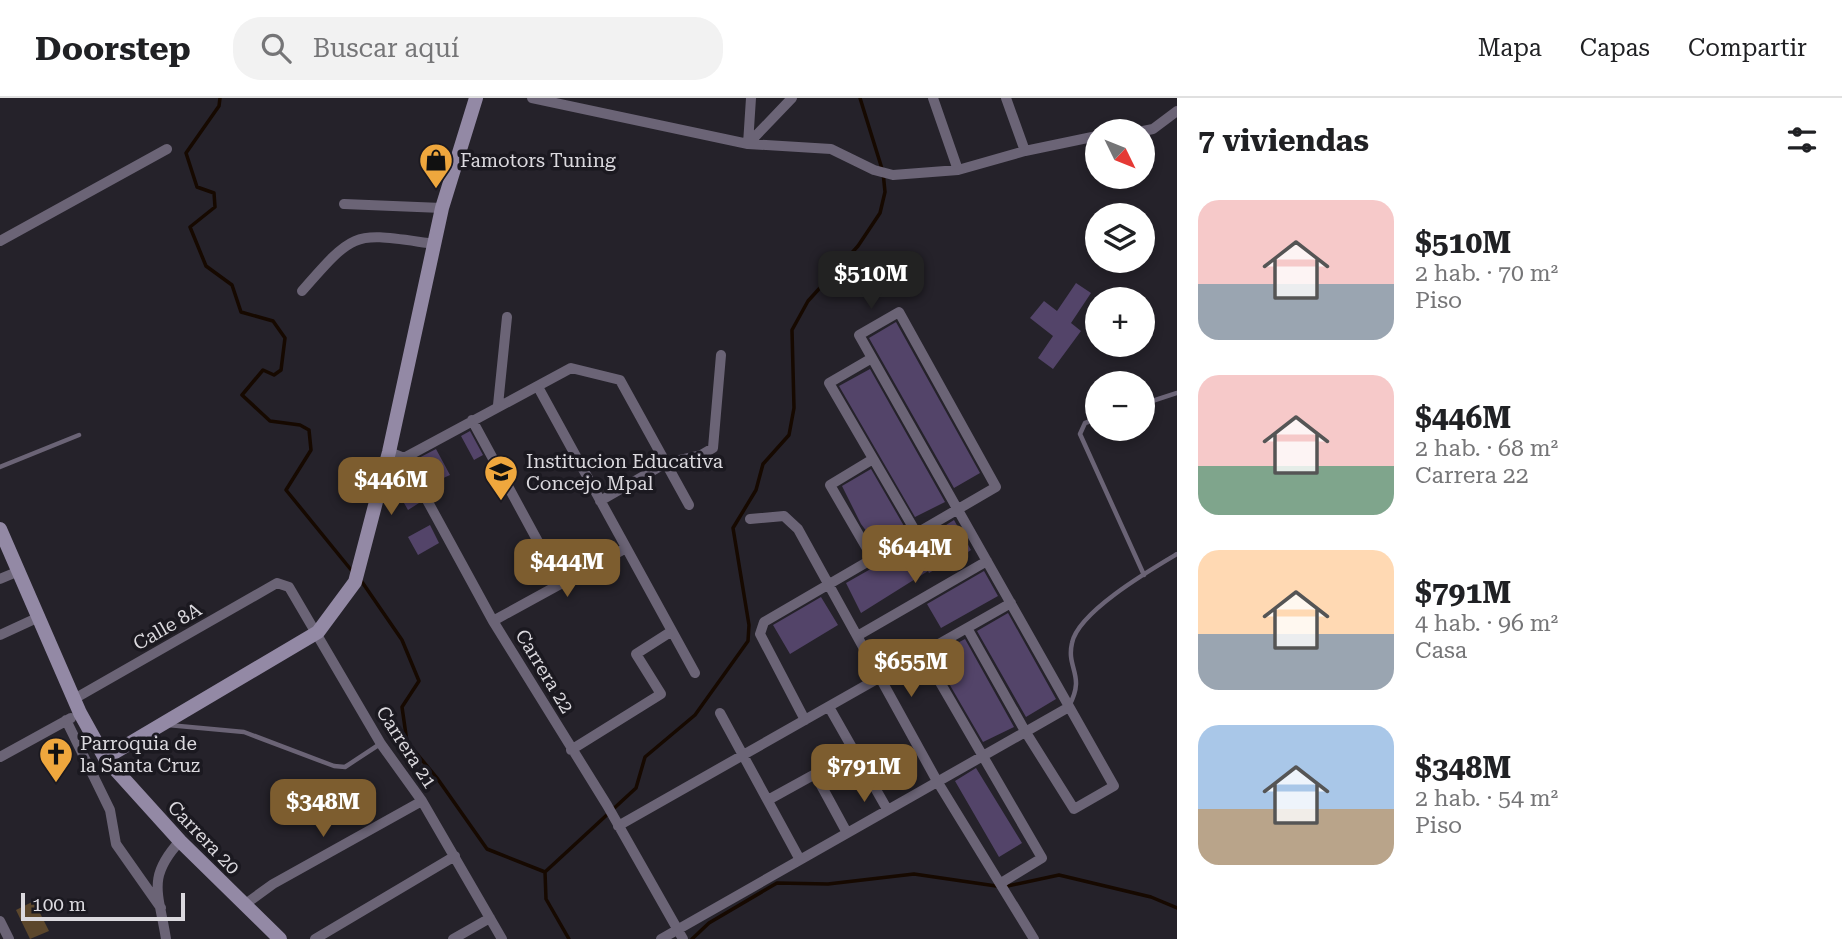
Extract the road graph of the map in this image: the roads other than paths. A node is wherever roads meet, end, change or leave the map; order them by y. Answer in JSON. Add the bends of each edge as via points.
{"nodes":[{"id":1,"x":476,"y":98,"type":"edge"},
{"id":2,"x":531,"y":98,"type":"edge"},
{"id":3,"x":751,"y":98,"type":"edge"},
{"id":4,"x":792,"y":98,"type":"edge"},
{"id":5,"x":933,"y":98,"type":"edge"},
{"id":6,"x":1006,"y":98,"type":"edge"},
{"id":7,"x":1177,"y":111,"type":"edge"},
{"id":8,"x":1155,"y":128,"type":"edge"},
{"id":9,"x":1085,"y":139,"type":"edge"},
{"id":10,"x":748,"y":144,"type":"junction"},
{"id":11,"x":167,"y":149,"type":"dead end"},
{"id":12,"x":1026,"y":151,"type":"junction"},
{"id":13,"x":958,"y":170,"type":"junction"},
{"id":14,"x":344,"y":204,"type":"dead end"},
{"id":15,"x":442,"y":208,"type":"junction"},
{"id":16,"x":0,"y":240,"type":"edge"},
{"id":17,"x":435,"y":244,"type":"junction"},
{"id":18,"x":302,"y":291,"type":"dead end"},
{"id":19,"x":508,"y":317,"type":"dead end"},
{"id":20,"x":721,"y":355,"type":"dead end"},
{"id":21,"x":872,"y":358,"type":"junction"},
{"id":22,"x":538,"y":387,"type":"junction"},
{"id":23,"x":1177,"y":393,"type":"edge"},
{"id":24,"x":1155,"y":400,"type":"edge"},
{"id":25,"x":498,"y":405,"type":"junction"},
{"id":26,"x":472,"y":420,"type":"junction"},
{"id":27,"x":1085,"y":425,"type":"edge"},
{"id":28,"x":79,"y":435,"type":"dead end"},
{"id":29,"x":389,"y":452,"type":"junction"},
{"id":30,"x":404,"y":458,"type":"junction"},
{"id":31,"x":873,"y":459,"type":"junction"},
{"id":32,"x":666,"y":463,"type":"junction"},
{"id":33,"x":0,"y":467,"type":"edge"},
{"id":34,"x":600,"y":501,"type":"junction"},
{"id":35,"x":689,"y":505,"type":"dead end"},
{"id":36,"x":959,"y":510,"type":"junction"},
{"id":37,"x":750,"y":519,"type":"dead end"},
{"id":38,"x":0,"y":529,"type":"edge"},
{"id":39,"x":917,"y":534,"type":"junction"},
{"id":40,"x":626,"y":548,"type":"junction"},
{"id":41,"x":1177,"y":554,"type":"edge"},
{"id":42,"x":873,"y":559,"type":"junction"},
{"id":43,"x":987,"y":561,"type":"junction"},
{"id":44,"x":19,"y":571,"type":"junction"},
{"id":45,"x":1144,"y":575,"type":"junction"},
{"id":46,"x":0,"y":579,"type":"edge"},
{"id":47,"x":277,"y":583,"type":"joint"},
{"id":48,"x":561,"y":584,"type":"junction"},
{"id":49,"x":830,"y":584,"type":"junction"},
{"id":50,"x":1011,"y":603,"type":"junction"},
{"id":51,"x":38,"y":617,"type":"junction"},
{"id":52,"x":493,"y":621,"type":"junction"},
{"id":53,"x":967,"y":628,"type":"junction"},
{"id":54,"x":672,"y":631,"type":"junction"},
{"id":55,"x":318,"y":632,"type":"junction"},
{"id":56,"x":0,"y":635,"type":"edge"},
{"id":57,"x":859,"y":635,"type":"junction"},
{"id":58,"x":923,"y":653,"type":"junction"},
{"id":59,"x":695,"y":673,"type":"dead end"},
{"id":60,"x":881,"y":677,"type":"junction"},
{"id":61,"x":74,"y":699,"type":"junction"},
{"id":62,"x":829,"y":707,"type":"junction"},
{"id":63,"x":1069,"y":707,"type":"junction"},
{"id":64,"x":80,"y":713,"type":"junction"},
{"id":65,"x":720,"y":713,"type":"dead end"},
{"id":66,"x":66,"y":720,"type":"junction"},
{"id":67,"x":805,"y":720,"type":"junction"},
{"id":68,"x":160,"y":725,"type":"junction"},
{"id":69,"x":1025,"y":731,"type":"junction"},
{"id":70,"x":381,"y":744,"type":"junction"},
{"id":71,"x":571,"y":750,"type":"junction"},
{"id":72,"x":855,"y":752,"type":"junction"},
{"id":73,"x":744,"y":755,"type":"junction"},
{"id":74,"x":981,"y":756,"type":"junction"},
{"id":75,"x":0,"y":757,"type":"edge"},
{"id":76,"x":105,"y":758,"type":"junction"},
{"id":77,"x":815,"y":774,"type":"junction"},
{"id":78,"x":937,"y":780,"type":"junction"},
{"id":79,"x":768,"y":800,"type":"junction"},
{"id":80,"x":422,"y":801,"type":"junction"},
{"id":81,"x":887,"y":808,"type":"junction"},
{"id":82,"x":616,"y":822,"type":"junction"},
{"id":83,"x":846,"y":831,"type":"junction"},
{"id":84,"x":180,"y":841,"type":"junction"},
{"id":85,"x":455,"y":856,"type":"junction"},
{"id":86,"x":799,"y":858,"type":"junction"},
{"id":87,"x":1003,"y":886,"type":"junction"},
{"id":88,"x":244,"y":905,"type":"junction"},
{"id":89,"x":161,"y":908,"type":"junction"},
{"id":90,"x":490,"y":918,"type":"junction"},
{"id":91,"x":0,"y":921,"type":"edge"},
{"id":92,"x":676,"y":929,"type":"junction"},
{"id":93,"x":9,"y":939,"type":"edge"},
{"id":94,"x":166,"y":939,"type":"edge"},
{"id":95,"x":279,"y":939,"type":"edge"},
{"id":96,"x":315,"y":939,"type":"edge"},
{"id":97,"x":453,"y":939,"type":"edge"},
{"id":98,"x":502,"y":939,"type":"edge"},
{"id":99,"x":661,"y":939,"type":"edge"},
{"id":100,"x":683,"y":939,"type":"edge"},
{"id":101,"x":1034,"y":939,"type":"edge"}],
"edges":[{"from":1,"to":15,"type":"main road"},
{"from":2,"to":10,"type":"street"},
{"from":3,"to":10,"type":"street"},
{"from":4,"to":10,"type":"street"},
{"from":5,"to":13,"type":"street"},
{"from":6,"to":12,"type":"street"},
{"from":7,"to":8,"type":"street"},
{"from":9,"to":12,"type":"street"},
{"from":10,"to":13,"type":"street","via":[[814,146],[888,174]]},
{"from":11,"to":16,"type":"street"},
{"from":12,"to":13,"type":"street"},
{"from":14,"to":15,"type":"street"},
{"from":15,"to":17,"type":"main road"},
{"from":17,"to":18,"type":"street","via":[[371,235],[348,243]]},
{"from":17,"to":29,"type":"main road"},
{"from":19,"to":25,"type":"street"},
{"from":20,"to":32,"type":"street","via":[[713,448]]},
{"from":21,"to":31,"type":"street","via":[[829,383]]},
{"from":21,"to":36,"type":"street"},
{"from":21,"to":36,"type":"street","via":[[859,335],[899,312],[996,487]]},
{"from":22,"to":25,"type":"street"},
{"from":22,"to":32,"type":"street","via":[[571,368],[620,380]]},
{"from":22,"to":34,"type":"street"},
{"from":23,"to":24,"type":"lane"},
{"from":25,"to":26,"type":"street"},
{"from":26,"to":30,"type":"street"},
{"from":26,"to":48,"type":"street"},
{"from":27,"to":45,"type":"lane","via":[[1080,434]]},
{"from":28,"to":33,"type":"lane"},
{"from":29,"to":30,"type":"street"},
{"from":29,"to":55,"type":"main road","via":[[357,577]]},
{"from":30,"to":52,"type":"street","name":"Carrera 22"},
{"from":31,"to":39,"type":"street"},
{"from":31,"to":42,"type":"street","via":[[830,485]]},
{"from":32,"to":34,"type":"street"},
{"from":32,"to":35,"type":"street"},
{"from":34,"to":40,"type":"street"},
{"from":36,"to":39,"type":"street"},
{"from":36,"to":43,"type":"street"},
{"from":37,"to":49,"type":"street","via":[[788,518]]},
{"from":38,"to":44,"type":"main road","name":"Carrera 20"},
{"from":39,"to":42,"type":"street"},
{"from":40,"to":48,"type":"street"},
{"from":40,"to":54,"type":"street"},
{"from":41,"to":45,"type":"lane"},
{"from":42,"to":49,"type":"street"},
{"from":43,"to":50,"type":"street"},
{"from":43,"to":57,"type":"street"},
{"from":44,"to":46,"type":"street"},
{"from":44,"to":51,"type":"main road","name":"Carrera 20"},
{"from":45,"to":63,"type":"lane","via":[[1078,629],[1071,653],[1078,690]]},
{"from":47,"to":55,"type":"street","name":"Carrera 21","via":[[289,587]]},
{"from":47,"to":61,"type":"street","name":"Calle 8A"},
{"from":48,"to":52,"type":"street"},
{"from":49,"to":57,"type":"street"},
{"from":49,"to":67,"type":"street","via":[[764,622],[760,629]]},
{"from":50,"to":53,"type":"street"},
{"from":50,"to":63,"type":"street"},
{"from":51,"to":56,"type":"street"},
{"from":51,"to":61,"type":"main road","name":"Carrera 20"},
{"from":52,"to":71,"type":"street","name":"Carrera 22"},
{"from":53,"to":58,"type":"street"},
{"from":53,"to":69,"type":"street"},
{"from":54,"to":59,"type":"street"},
{"from":54,"to":71,"type":"street","via":[[636,653],[661,694]]},
{"from":55,"to":68,"type":"main road"},
{"from":55,"to":70,"type":"street","name":"Carrera 21"},
{"from":57,"to":60,"type":"street"},
{"from":58,"to":60,"type":"street"},
{"from":58,"to":74,"type":"street"},
{"from":60,"to":62,"type":"street"},
{"from":60,"to":78,"type":"street"},
{"from":61,"to":64,"type":"main road","name":"Carrera 20"},
{"from":62,"to":67,"type":"street"},
{"from":62,"to":72,"type":"street"},
{"from":63,"to":69,"type":"street"},
{"from":63,"to":69,"type":"street","via":[[1114,786],[1074,809]]},
{"from":64,"to":66,"type":"street"},
{"from":64,"to":76,"type":"main road","name":"Carrera 20"},
{"from":65,"to":73,"type":"street"},
{"from":66,"to":75,"type":"street"},
{"from":66,"to":89,"type":"street","via":[[110,810],[116,844]]},
{"from":67,"to":73,"type":"street"},
{"from":68,"to":70,"type":"lane","via":[[244,732],[345,767]]},
{"from":68,"to":76,"type":"main road"},
{"from":69,"to":74,"type":"street"},
{"from":70,"to":80,"type":"street","name":"Carrera 21"},
{"from":71,"to":82,"type":"street","name":"Carrera 22"},
{"from":72,"to":77,"type":"street"},
{"from":72,"to":81,"type":"street"},
{"from":73,"to":79,"type":"street"},
{"from":73,"to":82,"type":"street"},
{"from":74,"to":78,"type":"street"},
{"from":74,"to":87,"type":"street","via":[[1042,858]]},
{"from":76,"to":84,"type":"main road","name":"Carrera 20"},
{"from":77,"to":79,"type":"street"},
{"from":77,"to":83,"type":"street"},
{"from":78,"to":81,"type":"street"},
{"from":78,"to":87,"type":"street"},
{"from":79,"to":86,"type":"street"},
{"from":80,"to":85,"type":"street","name":"Carrera 21"},
{"from":80,"to":88,"type":"street","via":[[273,884]]},
{"from":81,"to":83,"type":"street"},
{"from":82,"to":92,"type":"street","name":"Carrera 22"},
{"from":83,"to":86,"type":"street"},
{"from":84,"to":88,"type":"main road","name":"Carrera 20"},
{"from":84,"to":89,"type":"street","via":[[157,874]]},
{"from":85,"to":90,"type":"street","name":"Carrera 21"},
{"from":85,"to":96,"type":"street"},
{"from":86,"to":92,"type":"street"},
{"from":87,"to":101,"type":"street"},
{"from":88,"to":95,"type":"main road","name":"Carrera 20"},
{"from":89,"to":94,"type":"street"},
{"from":90,"to":97,"type":"street"},
{"from":90,"to":98,"type":"street","name":"Carrera 21"},
{"from":91,"to":93,"type":"street"},
{"from":92,"to":99,"type":"street"},
{"from":92,"to":100,"type":"street","name":"Carrera 22"}]}
